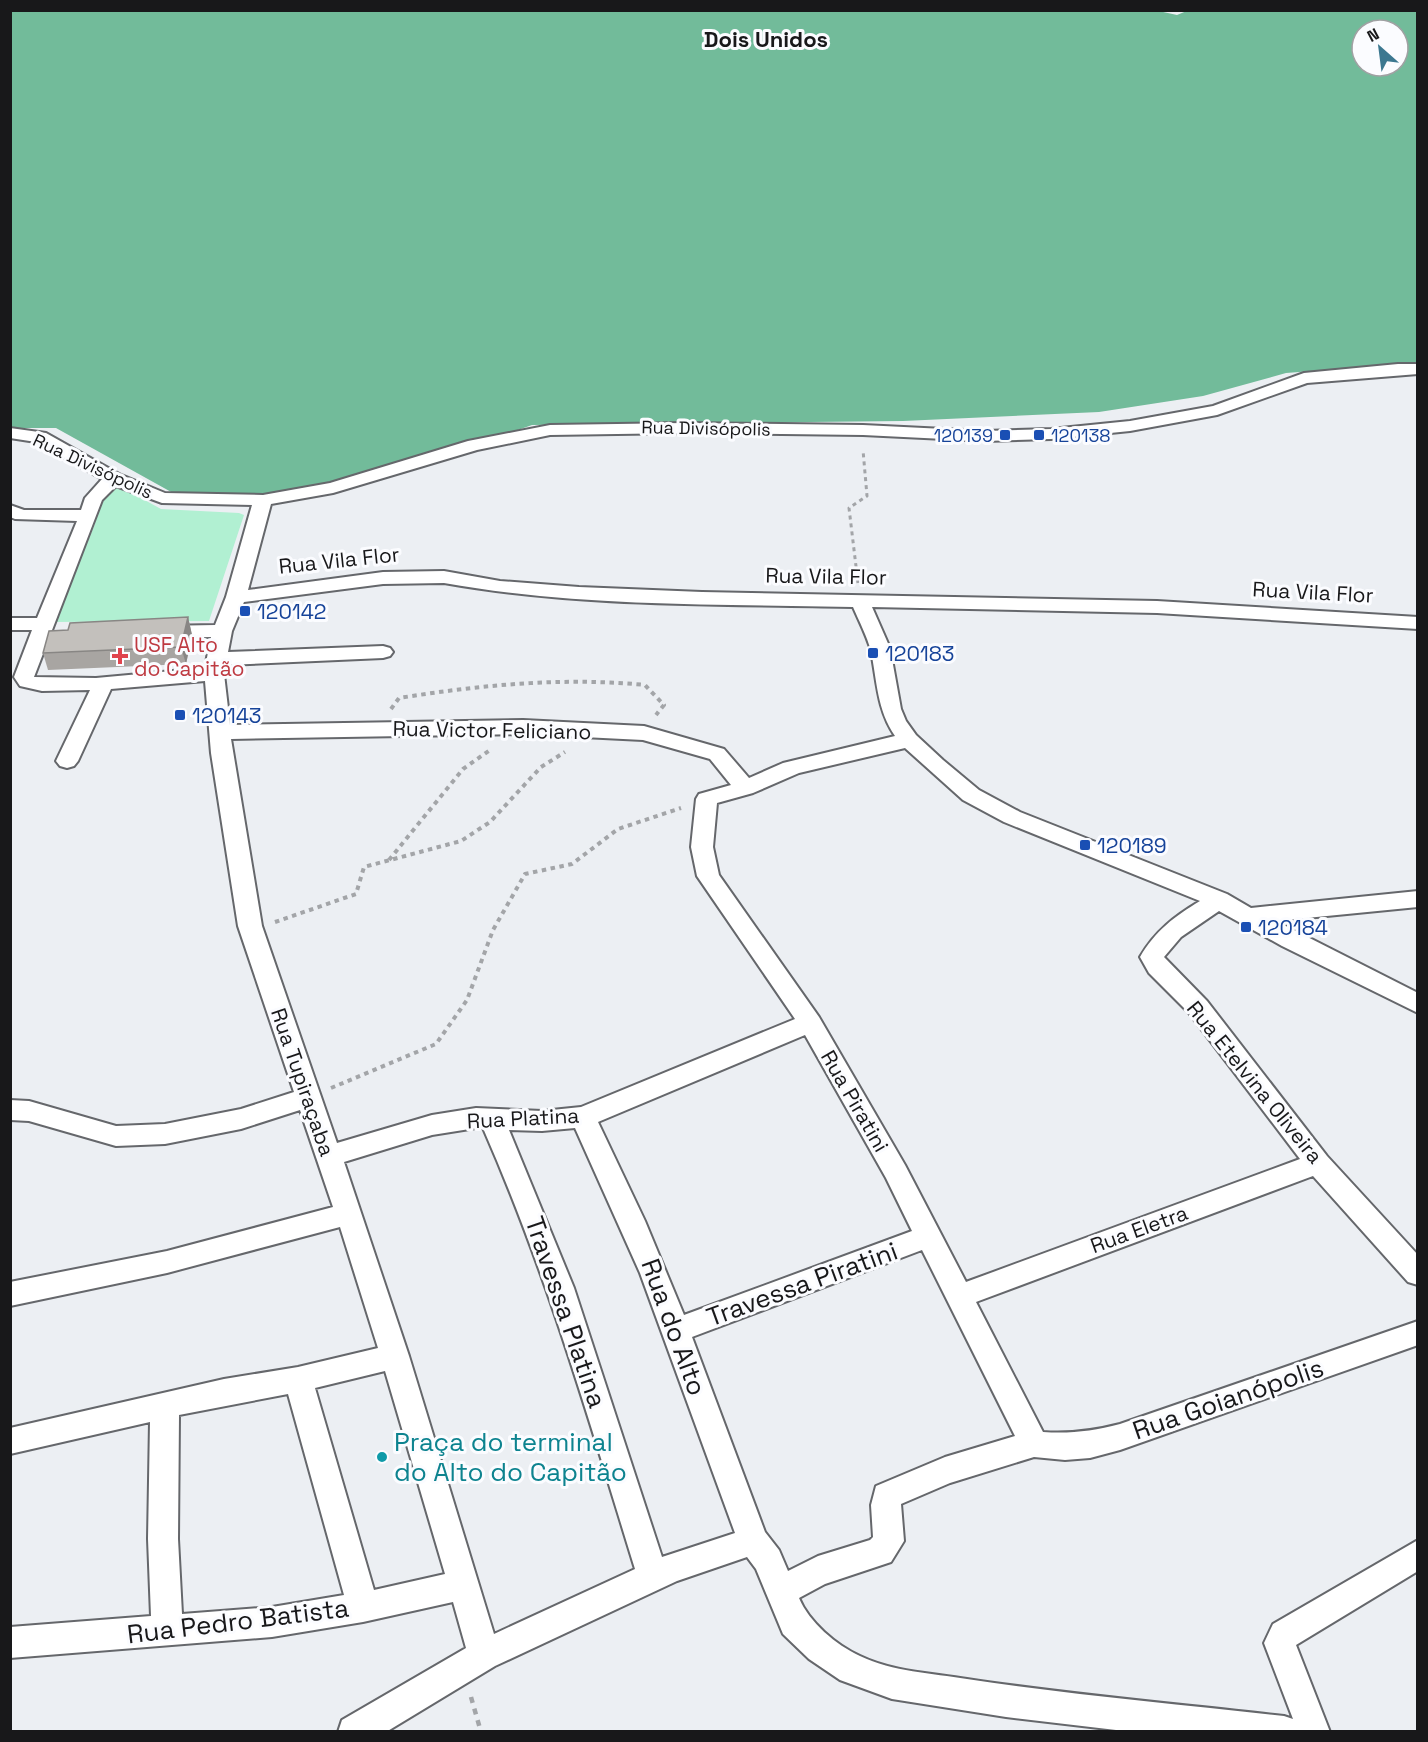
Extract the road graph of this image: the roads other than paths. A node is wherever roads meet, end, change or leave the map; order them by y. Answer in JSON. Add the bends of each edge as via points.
{"nodes":[{"id":1,"x":1418,"y":369,"type":"edge"},
{"id":2,"x":10,"y":433,"type":"edge"},
{"id":3,"x":113,"y":478,"type":"junction"},
{"id":4,"x":263,"y":500,"type":"junction"},
{"id":5,"x":10,"y":510,"type":"edge"},
{"id":6,"x":87,"y":516,"type":"junction"},
{"id":7,"x":236,"y":597,"type":"junction"},
{"id":8,"x":860,"y":601,"type":"junction"},
{"id":9,"x":1418,"y":623,"type":"edge"},
{"id":10,"x":10,"y":624,"type":"edge"},
{"id":11,"x":43,"y":629,"type":"junction"},
{"id":12,"x":222,"y":631,"type":"junction"},
{"id":13,"x":143,"y":633,"type":"edge"},
{"id":14,"x":64,"y":634,"type":"edge"},
{"id":15,"x":383,"y":652,"type":"dead end"},
{"id":16,"x":215,"y":667,"type":"junction"},
{"id":17,"x":28,"y":681,"type":"junction"},
{"id":18,"x":104,"y":683,"type":"junction"},
{"id":19,"x":10,"y":692,"type":"edge"},
{"id":20,"x":220,"y":732,"type":"junction"},
{"id":21,"x":909,"y":740,"type":"junction"},
{"id":22,"x":67,"y":761,"type":"dead end"},
{"id":23,"x":745,"y":788,"type":"junction"},
{"id":24,"x":1418,"y":899,"type":"edge"},
{"id":25,"x":1219,"y":900,"type":"junction"},
{"id":26,"x":1248,"y":916,"type":"junction"},
{"id":27,"x":1418,"y":1004,"type":"edge"},
{"id":28,"x":810,"y":1023,"type":"junction"},
{"id":29,"x":308,"y":1097,"type":"junction"},
{"id":30,"x":10,"y":1110,"type":"edge"},
{"id":31,"x":583,"y":1117,"type":"junction"},
{"id":32,"x":492,"y":1119,"type":"junction"},
{"id":33,"x":329,"y":1156,"type":"junction"},
{"id":34,"x":1318,"y":1163,"type":"junction"},
{"id":35,"x":349,"y":1214,"type":"junction"},
{"id":36,"x":929,"y":1236,"type":"junction"},
{"id":37,"x":1418,"y":1274,"type":"edge"},
{"id":38,"x":10,"y":1294,"type":"edge"},
{"id":39,"x":958,"y":1296,"type":"junction"},
{"id":40,"x":675,"y":1330,"type":"junction"},
{"id":41,"x":1418,"y":1333,"type":"edge"},
{"id":42,"x":395,"y":1356,"type":"junction"},
{"id":43,"x":298,"y":1380,"type":"junction"},
{"id":44,"x":165,"y":1406,"type":"junction"},
{"id":45,"x":10,"y":1441,"type":"edge"},
{"id":46,"x":1034,"y":1444,"type":"junction"},
{"id":47,"x":753,"y":1541,"type":"junction"},
{"id":48,"x":1418,"y":1554,"type":"edge"},
{"id":49,"x":653,"y":1577,"type":"junction"},
{"id":50,"x":464,"y":1585,"type":"junction"},
{"id":51,"x":781,"y":1591,"type":"junction"},
{"id":52,"x":363,"y":1607,"type":"junction"},
{"id":53,"x":167,"y":1631,"type":"junction"},
{"id":54,"x":10,"y":1643,"type":"edge"},
{"id":55,"x":484,"y":1656,"type":"junction"},
{"id":56,"x":354,"y":1731,"type":"edge"},
{"id":57,"x":1284,"y":1731,"type":"edge"},
{"id":58,"x":1314,"y":1731,"type":"edge"}],
"edges":[{"from":1,"to":4,"type":"street","name":"Rua Divisópolis","via":[[1304,378],[1217,410],[1130,426],[1051,434],[985,436],[684,428],[550,430],[474,445],[333,488]]},
{"from":2,"to":3,"type":"street","name":"Rua Divisópolis","via":[[40,437]]},
{"from":3,"to":4,"type":"street","name":"Rua Divisópolis","via":[[162,498]]},
{"from":3,"to":6,"type":"street","via":[[94,498]]},
{"from":4,"to":7,"type":"street","name":"Rua Tupiraçaba"},
{"from":5,"to":6,"type":"street","via":[[21,515]]},
{"from":6,"to":11,"type":"street"},
{"from":7,"to":8,"type":"street","name":"Rua Vila Flor","via":[[406,576],[570,592]]},
{"from":7,"to":12,"type":"street","name":"Rua Tupiraçaba"},
{"from":8,"to":9,"type":"street","name":"Rua Vila Flor","via":[[1157,607]]},
{"from":8,"to":21,"type":"street","via":[[880,648],[893,716]]},
{"from":10,"to":11,"type":"street"},
{"from":11,"to":14,"type":"street"},
{"from":11,"to":17,"type":"street"},
{"from":12,"to":13,"type":"street"},
{"from":12,"to":16,"type":"street","name":"Rua Tupiraçaba"},
{"from":15,"to":16,"type":"street"},
{"from":16,"to":18,"type":"street"},
{"from":16,"to":20,"type":"street","name":"Rua Tupiraçaba"},
{"from":17,"to":18,"type":"street"},
{"from":17,"to":19,"type":"street"},
{"from":18,"to":22,"type":"street"},
{"from":20,"to":23,"type":"street","name":"Rua Victor Feliciano","via":[[523,727],[644,733],[717,754]]},
{"from":20,"to":29,"type":"street","name":"Rua Tupiraçaba","via":[[252,930]]},
{"from":21,"to":23,"type":"street","via":[[825,758]]},
{"from":21,"to":25,"type":"street","via":[[971,795],[1012,816]]},
{"from":23,"to":28,"type":"street","name":"Rua Piratini","via":[[706,799],[702,848],[708,876]]},
{"from":24,"to":26,"type":"street"},
{"from":25,"to":26,"type":"street"},
{"from":25,"to":34,"type":"street","name":"Rua Etelvina Oliveira","via":[[1179,926],[1152,957],[1198,1007]]},
{"from":26,"to":27,"type":"street"},
{"from":28,"to":31,"type":"street","name":"Rua Platina"},
{"from":28,"to":36,"type":"street","name":"Rua Piratini"},
{"from":29,"to":30,"type":"street","via":[[241,1119],[146,1135],[116,1136],[29,1111]]},
{"from":29,"to":33,"type":"street","name":"Rua Tupiraçaba"},
{"from":31,"to":32,"type":"street","name":"Rua Platina","via":[[542,1121]]},
{"from":31,"to":40,"type":"street","name":"Rua do Alto","via":[[613,1174]]},
{"from":32,"to":33,"type":"street","name":"Rua Platina","via":[[432,1125]]},
{"from":32,"to":49,"type":"street","name":"Travessa Platina","via":[[548,1248]]},
{"from":33,"to":35,"type":"street","name":"Rua Tupiraçaba"},
{"from":34,"to":37,"type":"street","name":"Rua Etelvina Oliveira"},
{"from":34,"to":39,"type":"street","name":"Rua Eletra"},
{"from":35,"to":38,"type":"street","via":[[167,1262]]},
{"from":35,"to":42,"type":"street","name":"Rua Tupiraçaba"},
{"from":36,"to":39,"type":"street","name":"Rua Piratini"},
{"from":36,"to":40,"type":"street","name":"Travessa Piratini"},
{"from":39,"to":46,"type":"street","name":"Rua Piratini"},
{"from":40,"to":47,"type":"street","name":"Rua do Alto"},
{"from":41,"to":46,"type":"street","name":"Rua Goianópolis","via":[[1120,1437],[1065,1447]]},
{"from":42,"to":43,"type":"street"},
{"from":42,"to":50,"type":"street","name":"Rua Tupiraçaba"},
{"from":43,"to":44,"type":"street"},
{"from":43,"to":52,"type":"street"},
{"from":44,"to":45,"type":"street"},
{"from":44,"to":53,"type":"street","via":[[163,1539]]},
{"from":46,"to":51,"type":"street","via":[[945,1471],[887,1496],[889,1540],[880,1552],[818,1571]]},
{"from":47,"to":49,"type":"street"},
{"from":47,"to":51,"type":"street","name":"Rua do Alto","via":[[768,1560]]},
{"from":48,"to":58,"type":"street","via":[[1284,1635],[1280,1643],[1282,1652]]},
{"from":49,"to":55,"type":"street"},
{"from":50,"to":52,"type":"street","name":"Rua Pedro Batista"},
{"from":50,"to":55,"type":"street","name":"Rua Tupiraçaba"},
{"from":51,"to":57,"type":"street","name":"Rua do Alto","via":[[794,1623],[820,1648],[851,1669],[892,1683],[1006,1701]]},
{"from":52,"to":53,"type":"street","name":"Rua Pedro Batista","via":[[272,1622]]},
{"from":53,"to":54,"type":"street","name":"Rua Pedro Batista"},
{"from":55,"to":56,"type":"street"}]}
